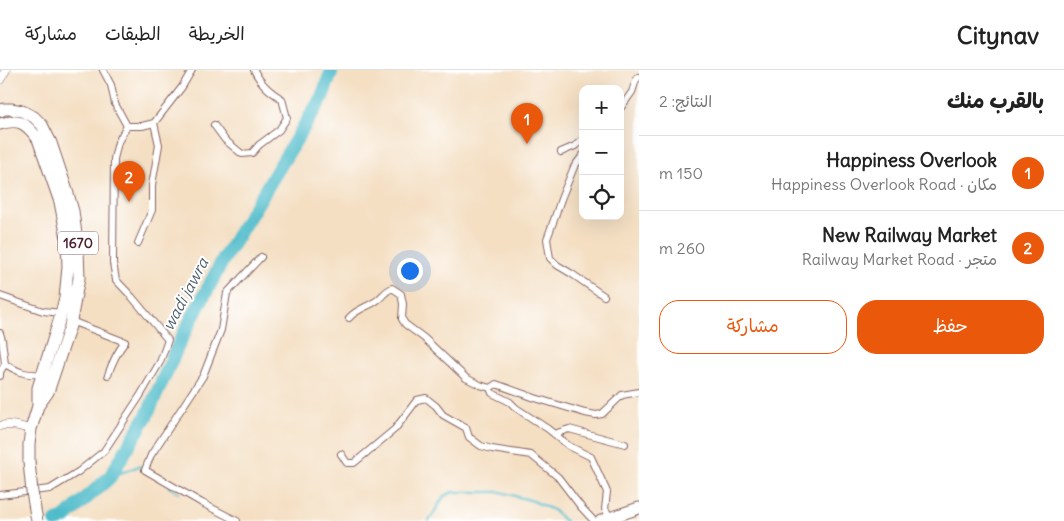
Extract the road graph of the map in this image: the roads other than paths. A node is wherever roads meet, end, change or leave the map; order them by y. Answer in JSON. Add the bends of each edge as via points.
{"nodes":[{"id":1,"x":6,"y":70,"type":"edge"},
{"id":2,"x":103,"y":70,"type":"edge"},
{"id":3,"x":192,"y":70,"type":"edge"},
{"id":4,"x":254,"y":70,"type":"edge"},
{"id":5,"x":639,"y":77,"type":"edge"},
{"id":6,"x":0,"y":80,"type":"edge"},
{"id":7,"x":624,"y":103,"type":"edge"},
{"id":8,"x":1,"y":108,"type":"edge"},
{"id":9,"x":4,"y":123,"type":"edge"},
{"id":10,"x":154,"y":123,"type":"junction"},
{"id":11,"x":214,"y":125,"type":"dead end"},
{"id":12,"x":127,"y":126,"type":"junction"},
{"id":13,"x":579,"y":142,"type":"edge"},
{"id":14,"x":561,"y":152,"type":"dead end"},
{"id":15,"x":579,"y":160,"type":"edge"},
{"id":16,"x":138,"y":243,"type":"dead end"},
{"id":17,"x":261,"y":257,"type":"dead end"},
{"id":18,"x":0,"y":296,"type":"edge"},
{"id":19,"x":604,"y":296,"type":"dead end"},
{"id":20,"x":61,"y":313,"type":"junction"},
{"id":21,"x":349,"y":318,"type":"dead end"},
{"id":22,"x":72,"y":321,"type":"junction"},
{"id":23,"x":0,"y":333,"type":"edge"},
{"id":24,"x":5,"y":364,"type":"junction"},
{"id":25,"x":43,"y":374,"type":"junction"},
{"id":26,"x":108,"y":375,"type":"dead end"},
{"id":27,"x":0,"y":376,"type":"edge"},
{"id":28,"x":490,"y":388,"type":"junction"},
{"id":29,"x":639,"y":391,"type":"edge"},
{"id":30,"x":38,"y":406,"type":"junction"},
{"id":31,"x":0,"y":426,"type":"edge"},
{"id":32,"x":31,"y":430,"type":"junction"},
{"id":33,"x":554,"y":434,"type":"junction"},
{"id":34,"x":626,"y":444,"type":"dead end"},
{"id":35,"x":341,"y":454,"type":"dead end"},
{"id":36,"x":0,"y":495,"type":"edge"},
{"id":37,"x":639,"y":508,"type":"edge"},
{"id":38,"x":606,"y":519,"type":"edge"},
{"id":39,"x":37,"y":521,"type":"edge"},
{"id":40,"x":237,"y":521,"type":"edge"},
{"id":41,"x":594,"y":521,"type":"edge"}],
"edges":[{"from":1,"to":6,"type":"street"},
{"from":2,"to":12,"type":"street","via":[[111,85],[114,104]]},
{"from":3,"to":10,"type":"street"},
{"from":4,"to":11,"type":"street","via":[[258,79],[282,99],[287,118],[279,130],[252,153],[242,154],[225,140]]},
{"from":5,"to":7,"type":"street"},
{"from":8,"to":9,"type":"highway"},
{"from":8,"to":22,"type":"highway","number":"1670","via":[[22,111],[42,125],[68,194],[79,264]]},
{"from":9,"to":20,"type":"highway","number":"1670","via":[[17,121],[25,124],[38,139],[60,202],[67,238],[68,267]]},
{"from":10,"to":12,"type":"street"},
{"from":10,"to":16,"type":"street","via":[[159,145],[152,185],[152,210]]},
{"from":12,"to":36,"type":"street","via":[[118,142],[114,159],[113,263],[116,280],[168,340],[160,362],[104,451],[50,489]]},
{"from":13,"to":14,"type":"street"},
{"from":15,"to":19,"type":"street","via":[[547,239],[550,258]]},
{"from":17,"to":40,"type":"street","via":[[227,293],[221,330],[203,376],[151,455],[145,470]]},
{"from":18,"to":20,"type":"street","via":[[43,311]]},
{"from":20,"to":25,"type":"highway","number":"1670"},
{"from":21,"to":28,"type":"street","via":[[392,288],[401,294],[405,324],[466,378]]},
{"from":22,"to":26,"type":"street","via":[[125,342]]},
{"from":22,"to":30,"type":"highway","number":"1670","via":[[48,392]]},
{"from":23,"to":24,"type":"street"},
{"from":24,"to":25,"type":"street","via":[[28,374]]},
{"from":24,"to":27,"type":"street"},
{"from":25,"to":30,"type":"highway","number":"1670","via":[[38,388]]},
{"from":28,"to":29,"type":"street","via":[[496,384],[596,414],[602,414],[622,395]]},
{"from":28,"to":33,"type":"street","via":[[492,393]]},
{"from":30,"to":32,"type":"highway"},
{"from":31,"to":32,"type":"street","via":[[16,425]]},
{"from":32,"to":39,"type":"highway","bridge":true,"via":[[29,462]]},
{"from":33,"to":34,"type":"street","via":[[569,429]]},
{"from":33,"to":38,"type":"street","via":[[591,457],[607,492]]},
{"from":35,"to":41,"type":"street","via":[[347,462],[354,463],[395,429],[416,400],[426,398],[443,415],[466,428],[469,437],[481,446],[531,455],[558,477]]},
{"from":37,"to":38,"type":"highway"}]}
